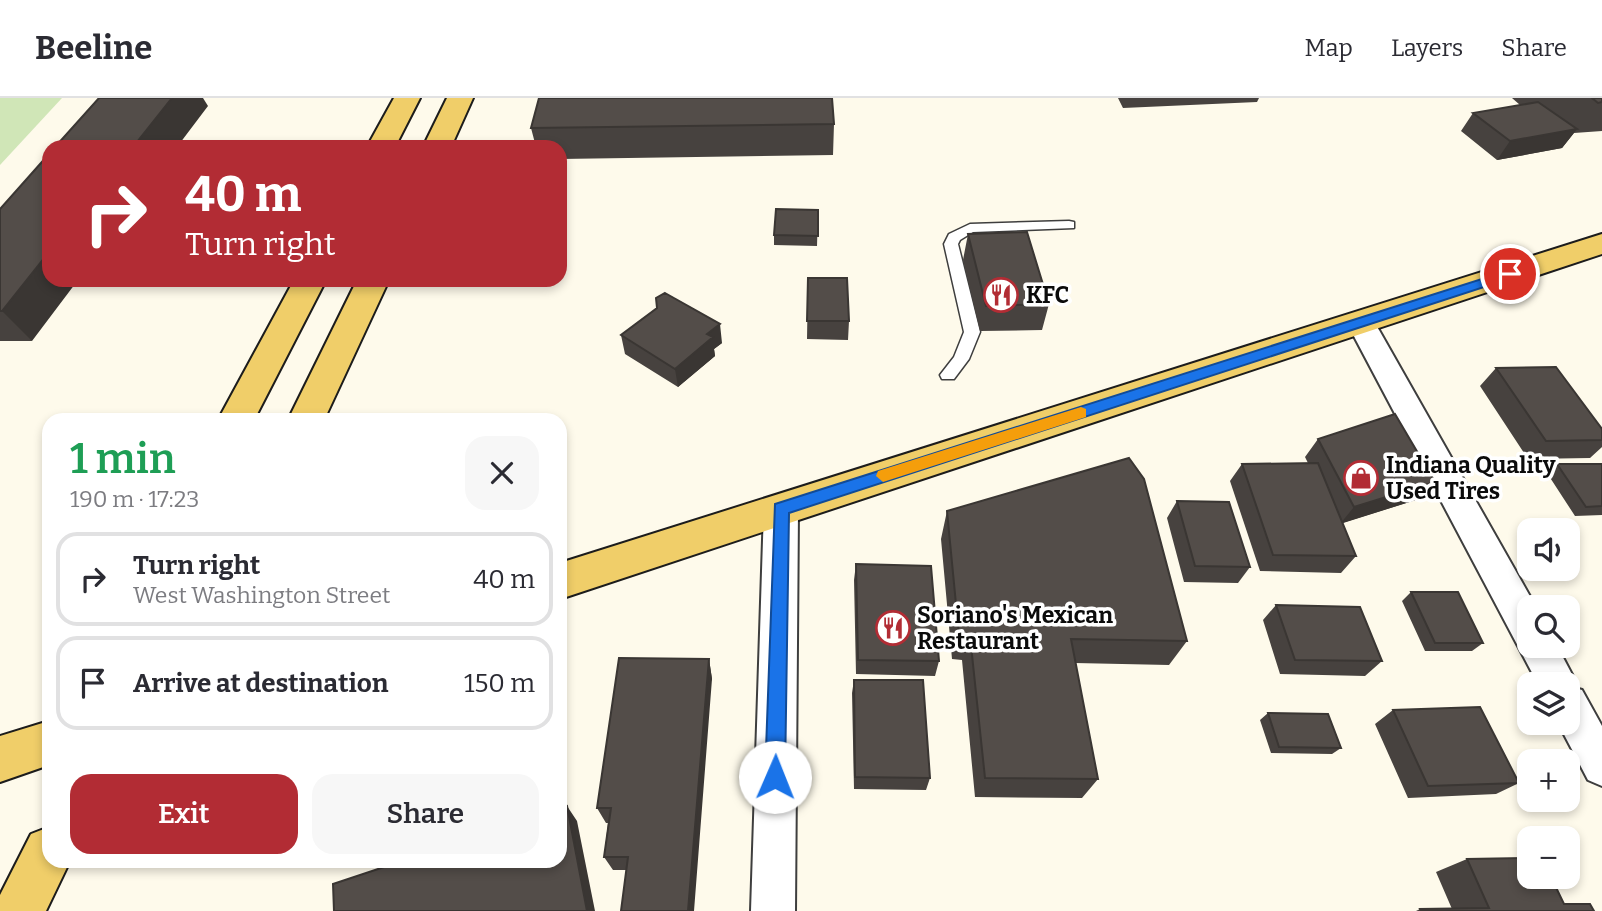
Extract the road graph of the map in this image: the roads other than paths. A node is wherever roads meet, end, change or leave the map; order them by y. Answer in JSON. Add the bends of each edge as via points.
{"nodes":[{"id":1,"x":407,"y":98,"type":"edge"},
{"id":2,"x":460,"y":98,"type":"edge"},
{"id":3,"x":385,"y":140,"type":"edge"},
{"id":4,"x":440,"y":140,"type":"edge"},
{"id":5,"x":1069,"y":225,"type":"dead end"},
{"id":6,"x":1602,"y":244,"type":"edge"},
{"id":7,"x":306,"y":287,"type":"edge"},
{"id":8,"x":370,"y":287,"type":"edge"},
{"id":9,"x":1361,"y":323,"type":"junction"},
{"id":10,"x":948,"y":374,"type":"dead end"},
{"id":11,"x":240,"y":413,"type":"edge"},
{"id":12,"x":309,"y":413,"type":"edge"},
{"id":13,"x":781,"y":509,"type":"junction"},
{"id":14,"x":567,"y":578,"type":"edge"},
{"id":15,"x":1517,"y":608,"type":"edge"},
{"id":16,"x":1580,"y":725,"type":"edge"},
{"id":17,"x":42,"y":745,"type":"edge"},
{"id":18,"x":0,"y":759,"type":"edge"},
{"id":19,"x":1602,"y":766,"type":"edge"},
{"id":20,"x":42,"y":866,"type":"edge"},
{"id":21,"x":19,"y":911,"type":"edge"},
{"id":22,"x":772,"y":911,"type":"edge"}],
"edges":[{"from":1,"to":3,"type":"main road"},
{"from":2,"to":4,"type":"main road"},
{"from":5,"to":10,"type":"lane","via":[[970,228],[954,237],[951,244],[972,332],[961,359]]},
{"from":6,"to":9,"type":"main road"},
{"from":7,"to":11,"type":"main road"},
{"from":8,"to":12,"type":"main road"},
{"from":9,"to":13,"type":"main road"},
{"from":9,"to":15,"type":"street"},
{"from":13,"to":14,"type":"main road"},
{"from":13,"to":22,"type":"street"},
{"from":16,"to":19,"type":"street"},
{"from":17,"to":18,"type":"main road"},
{"from":20,"to":21,"type":"main road"}]}
